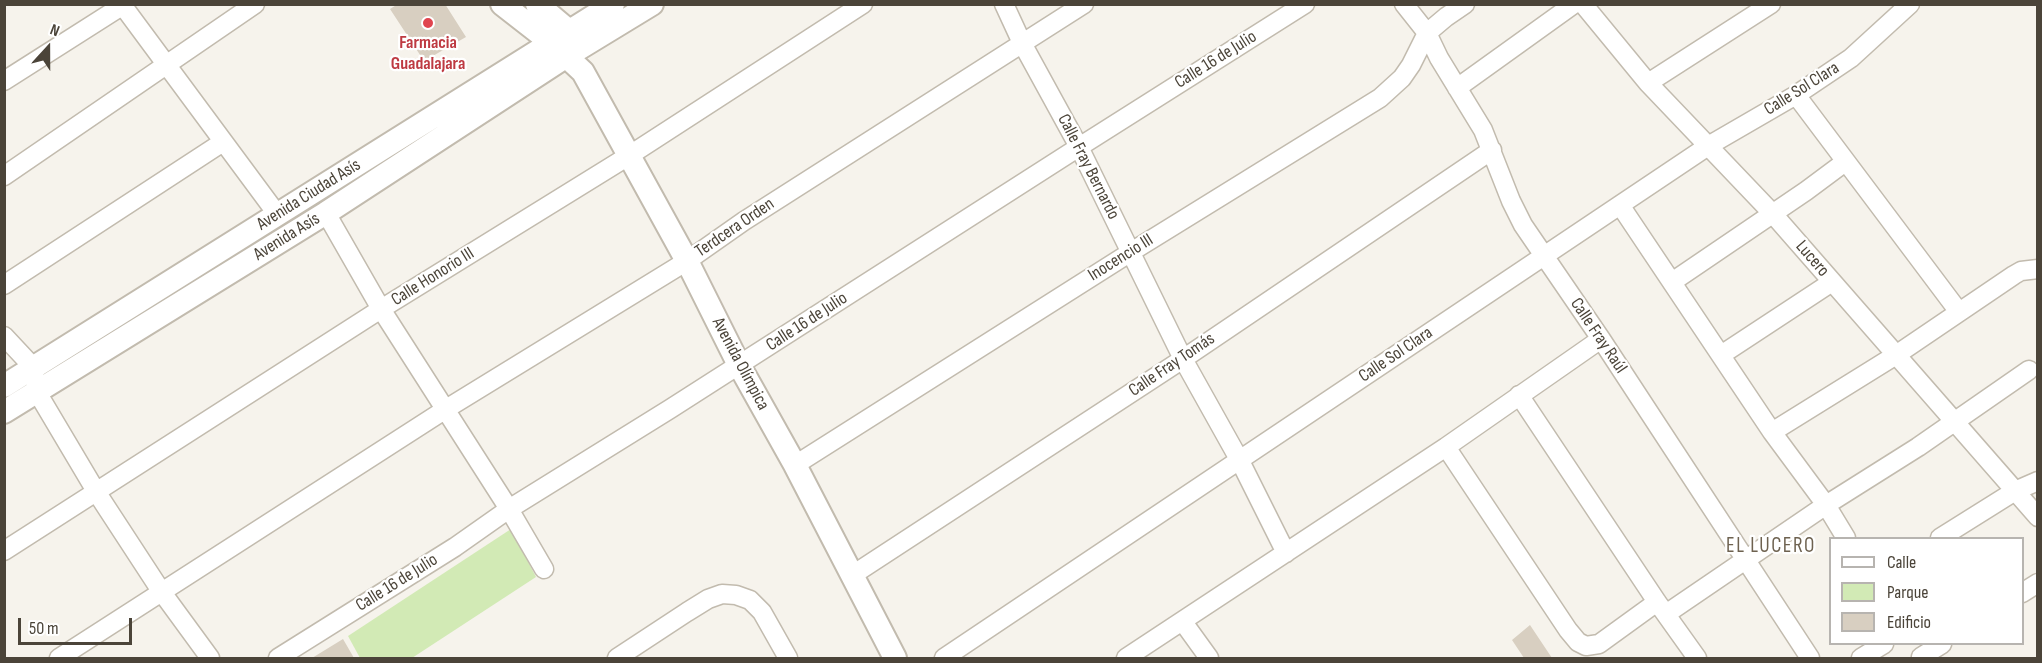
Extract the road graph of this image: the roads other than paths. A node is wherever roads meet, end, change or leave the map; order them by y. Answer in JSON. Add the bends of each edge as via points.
{"nodes":[{"id":1,"x":255,"y":4,"type":"edge"},
{"id":2,"x":502,"y":4,"type":"edge"},
{"id":3,"x":537,"y":4,"type":"edge"},
{"id":4,"x":613,"y":4,"type":"edge"},
{"id":5,"x":652,"y":4,"type":"edge"},
{"id":6,"x":863,"y":4,"type":"edge"},
{"id":7,"x":1004,"y":4,"type":"edge"},
{"id":8,"x":1084,"y":4,"type":"edge"},
{"id":9,"x":1305,"y":4,"type":"edge"},
{"id":10,"x":1404,"y":4,"type":"edge"},
{"id":11,"x":1465,"y":4,"type":"edge"},
{"id":12,"x":1574,"y":4,"type":"edge"},
{"id":13,"x":1583,"y":4,"type":"edge"},
{"id":14,"x":1771,"y":4,"type":"edge"},
{"id":15,"x":1910,"y":4,"type":"edge"},
{"id":16,"x":124,"y":5,"type":"edge"},
{"id":17,"x":1427,"y":33,"type":"junction"},
{"id":18,"x":1022,"y":43,"type":"junction"},
{"id":19,"x":567,"y":45,"type":"junction"},
{"id":20,"x":166,"y":65,"type":"junction"},
{"id":21,"x":4,"y":81,"type":"edge"},
{"id":22,"x":1648,"y":83,"type":"junction"},
{"id":23,"x":1457,"y":88,"type":"junction"},
{"id":24,"x":1796,"y":94,"type":"junction"},
{"id":25,"x":224,"y":142,"type":"junction"},
{"id":26,"x":1708,"y":146,"type":"junction"},
{"id":27,"x":1079,"y":147,"type":"junction"},
{"id":28,"x":1492,"y":150,"type":"junction"},
{"id":29,"x":630,"y":155,"type":"junction"},
{"id":30,"x":1845,"y":162,"type":"junction"},
{"id":31,"x":4,"y":176,"type":"edge"},
{"id":32,"x":1620,"y":205,"type":"junction"},
{"id":33,"x":326,"y":213,"type":"junction"},
{"id":34,"x":277,"y":214,"type":"junction"},
{"id":35,"x":1773,"y":214,"type":"junction"},
{"id":36,"x":1131,"y":252,"type":"junction"},
{"id":37,"x":1544,"y":255,"type":"junction"},
{"id":38,"x":687,"y":261,"type":"junction"},
{"id":39,"x":2036,"y":269,"type":"edge"},
{"id":40,"x":1672,"y":282,"type":"junction"},
{"id":41,"x":1832,"y":282,"type":"junction"},
{"id":42,"x":4,"y":285,"type":"edge"},
{"id":43,"x":381,"y":309,"type":"junction"},
{"id":44,"x":1959,"y":312,"type":"junction"},
{"id":45,"x":4,"y":336,"type":"edge"},
{"id":46,"x":1601,"y":339,"type":"junction"},
{"id":47,"x":1720,"y":355,"type":"junction"},
{"id":48,"x":1896,"y":355,"type":"junction"},
{"id":49,"x":1182,"y":359,"type":"junction"},
{"id":50,"x":739,"y":365,"type":"junction"},
{"id":51,"x":33,"y":367,"type":"junction"},
{"id":52,"x":2029,"y":370,"type":"dead end"},
{"id":53,"x":4,"y":386,"type":"edge"},
{"id":54,"x":38,"y":392,"type":"junction"},
{"id":55,"x":1519,"y":395,"type":"junction"},
{"id":56,"x":446,"y":409,"type":"junction"},
{"id":57,"x":4,"y":412,"type":"edge"},
{"id":58,"x":1955,"y":420,"type":"junction"},
{"id":59,"x":1772,"y":432,"type":"junction"},
{"id":60,"x":1446,"y":447,"type":"junction"},
{"id":61,"x":1240,"y":461,"type":"junction"},
{"id":62,"x":795,"y":465,"type":"junction"},
{"id":63,"x":2037,"y":481,"type":"edge"},
{"id":64,"x":2015,"y":491,"type":"junction"},
{"id":65,"x":97,"y":493,"type":"junction"},
{"id":66,"x":1826,"y":505,"type":"junction"},
{"id":67,"x":509,"y":508,"type":"junction"},
{"id":68,"x":2037,"y":517,"type":"edge"},
{"id":69,"x":1845,"y":537,"type":"edge"},
{"id":70,"x":1942,"y":537,"type":"edge"},
{"id":71,"x":4,"y":551,"type":"edge"},
{"id":72,"x":1286,"y":553,"type":"junction"},
{"id":73,"x":1746,"y":560,"type":"junction"},
{"id":74,"x":544,"y":569,"type":"dead end"},
{"id":75,"x":851,"y":576,"type":"junction"},
{"id":76,"x":2037,"y":583,"type":"edge"},
{"id":77,"x":161,"y":591,"type":"junction"},
{"id":78,"x":2024,"y":592,"type":"edge"},
{"id":79,"x":1661,"y":608,"type":"junction"},
{"id":80,"x":1183,"y":622,"type":"junction"},
{"id":81,"x":1882,"y":645,"type":"edge"},
{"id":82,"x":1939,"y":645,"type":"edge"},
{"id":83,"x":1919,"y":653,"type":"edge"},
{"id":84,"x":59,"y":658,"type":"edge"},
{"id":85,"x":210,"y":658,"type":"edge"},
{"id":86,"x":278,"y":658,"type":"edge"},
{"id":87,"x":617,"y":658,"type":"edge"},
{"id":88,"x":788,"y":658,"type":"edge"},
{"id":89,"x":895,"y":658,"type":"edge"},
{"id":90,"x":944,"y":658,"type":"edge"},
{"id":91,"x":1126,"y":658,"type":"edge"},
{"id":92,"x":1209,"y":658,"type":"edge"},
{"id":93,"x":1697,"y":658,"type":"edge"},
{"id":94,"x":1810,"y":658,"type":"edge"},
{"id":95,"x":1861,"y":658,"type":"edge"}],
"edges":[{"from":1,"to":20,"type":"street"},
{"from":2,"to":19,"type":"street"},
{"from":3,"to":19,"type":"street"},
{"from":4,"to":19,"type":"street","name":"Avenida Ciudad Asís"},
{"from":5,"to":19,"type":"street","name":"Avenida Ciudad Asís"},
{"from":6,"to":29,"type":"street","name":"Calle Honorio III"},
{"from":7,"to":18,"type":"street","name":"Calle Fray Bernardo"},
{"from":8,"to":18,"type":"street","name":"Terdcera Orden"},
{"from":9,"to":27,"type":"street","name":"Calle 16 de Julio"},
{"from":10,"to":17,"type":"street","name":"Calle Fray Raúl"},
{"from":11,"to":17,"type":"street"},
{"from":12,"to":23,"type":"street"},
{"from":13,"to":22,"type":"street","name":"Lucero"},
{"from":14,"to":22,"type":"street"},
{"from":15,"to":24,"type":"street","name":"Calle Sol Clara","via":[[1851,58]]},
{"from":16,"to":20,"type":"street"},
{"from":16,"to":21,"type":"street"},
{"from":17,"to":23,"type":"street","name":"Calle Fray Raúl"},
{"from":17,"to":36,"type":"street","name":"Inocencio III","via":[[1402,78],[1380,98]]},
{"from":18,"to":27,"type":"street","name":"Calle Fray Bernardo"},
{"from":18,"to":38,"type":"street","name":"Terdcera Orden"},
{"from":19,"to":29,"type":"street","name":"Avenida Olímpica"},
{"from":19,"to":33,"type":"street","name":"Avenida Asís"},
{"from":19,"to":34,"type":"street","name":"Avenida Ciudad Asís"},
{"from":20,"to":25,"type":"street"},
{"from":20,"to":31,"type":"street"},
{"from":22,"to":26,"type":"street","name":"Lucero"},
{"from":23,"to":28,"type":"street","name":"Calle Fray Raúl"},
{"from":24,"to":26,"type":"street","name":"Calle Sol Clara"},
{"from":24,"to":30,"type":"street"},
{"from":25,"to":34,"type":"street"},
{"from":25,"to":42,"type":"street"},
{"from":26,"to":32,"type":"street","name":"Calle Sol Clara"},
{"from":26,"to":35,"type":"street","name":"Lucero"},
{"from":27,"to":36,"type":"street","name":"Calle Fray Bernardo"},
{"from":27,"to":50,"type":"street","name":"Calle 16 de Julio"},
{"from":28,"to":37,"type":"street","name":"Calle Fray Raúl","via":[[1523,225]]},
{"from":28,"to":49,"type":"street","name":"Calle Fray Tomás"},
{"from":29,"to":38,"type":"street","name":"Avenida Olímpica"},
{"from":29,"to":43,"type":"street","name":"Calle Honorio III"},
{"from":30,"to":35,"type":"street"},
{"from":30,"to":44,"type":"street"},
{"from":32,"to":37,"type":"street","name":"Calle Sol Clara"},
{"from":32,"to":40,"type":"street"},
{"from":33,"to":43,"type":"street"},
{"from":33,"to":54,"type":"street","name":"Avenida Asís"},
{"from":34,"to":51,"type":"street","name":"Avenida Ciudad Asís"},
{"from":35,"to":40,"type":"street"},
{"from":35,"to":41,"type":"street","name":"Lucero"},
{"from":36,"to":49,"type":"street","name":"Calle Fray Bernardo"},
{"from":36,"to":62,"type":"street","name":"Inocencio III"},
{"from":37,"to":46,"type":"street","name":"Calle Fray Raúl"},
{"from":37,"to":61,"type":"street","name":"Calle Sol Clara"},
{"from":38,"to":50,"type":"street","name":"Avenida Olímpica"},
{"from":38,"to":56,"type":"street","name":"Terdcera Orden"},
{"from":39,"to":44,"type":"street","via":[[2021,271]]},
{"from":40,"to":47,"type":"street"},
{"from":41,"to":47,"type":"street"},
{"from":41,"to":48,"type":"street","name":"Lucero"},
{"from":43,"to":56,"type":"street"},
{"from":43,"to":65,"type":"street","name":"Calle Honorio III"},
{"from":44,"to":48,"type":"street"},
{"from":45,"to":51,"type":"street"},
{"from":46,"to":55,"type":"street"},
{"from":46,"to":73,"type":"street","name":"Calle Fray Raúl"},
{"from":47,"to":59,"type":"street"},
{"from":48,"to":58,"type":"street","name":"Lucero"},
{"from":48,"to":59,"type":"street"},
{"from":49,"to":61,"type":"street","name":"Calle Fray Bernardo"},
{"from":49,"to":75,"type":"street","name":"Calle Fray Tomás"},
{"from":50,"to":62,"type":"street","name":"Avenida Olímpica"},
{"from":50,"to":67,"type":"street","name":"Calle 16 de Julio"},
{"from":51,"to":53,"type":"street","name":"Avenida Ciudad Asís"},
{"from":51,"to":54,"type":"street"},
{"from":52,"to":58,"type":"street"},
{"from":54,"to":57,"type":"street","name":"Avenida Asís"},
{"from":54,"to":65,"type":"street"},
{"from":55,"to":60,"type":"street"},
{"from":55,"to":79,"type":"street"},
{"from":56,"to":67,"type":"street"},
{"from":56,"to":77,"type":"street","name":"Terdcera Orden"},
{"from":58,"to":64,"type":"street","name":"Lucero"},
{"from":58,"to":66,"type":"street"},
{"from":59,"to":66,"type":"street"},
{"from":60,"to":72,"type":"street"},
{"from":60,"to":79,"type":"street","via":[[1578,642],[1586,646],[1599,644]]},
{"from":61,"to":72,"type":"street","name":"Calle Fray Bernardo"},
{"from":61,"to":90,"type":"street","name":"Calle Sol Clara"},
{"from":62,"to":75,"type":"street","name":"Avenida Olímpica"},
{"from":63,"to":64,"type":"street"},
{"from":64,"to":68,"type":"street","name":"Lucero"},
{"from":64,"to":70,"type":"street"},
{"from":65,"to":71,"type":"street","name":"Calle Honorio III"},
{"from":65,"to":77,"type":"street"},
{"from":66,"to":69,"type":"street"},
{"from":66,"to":73,"type":"street"},
{"from":67,"to":74,"type":"street"},
{"from":67,"to":86,"type":"street","name":"Calle 16 de Julio","via":[[455,547]]},
{"from":72,"to":80,"type":"street"},
{"from":73,"to":79,"type":"street"},
{"from":73,"to":94,"type":"street","name":"Calle Fray Raúl"},
{"from":75,"to":89,"type":"street","name":"Avenida Olímpica"},
{"from":76,"to":78,"type":"street"},
{"from":77,"to":84,"type":"street","name":"Terdcera Orden"},
{"from":77,"to":85,"type":"street"},
{"from":79,"to":93,"type":"street"},
{"from":80,"to":91,"type":"street"},
{"from":80,"to":92,"type":"street"},
{"from":81,"to":95,"type":"street"},
{"from":82,"to":83,"type":"street"},
{"from":87,"to":88,"type":"street","via":[[708,599],[722,594],[750,600],[762,612]]}]}
